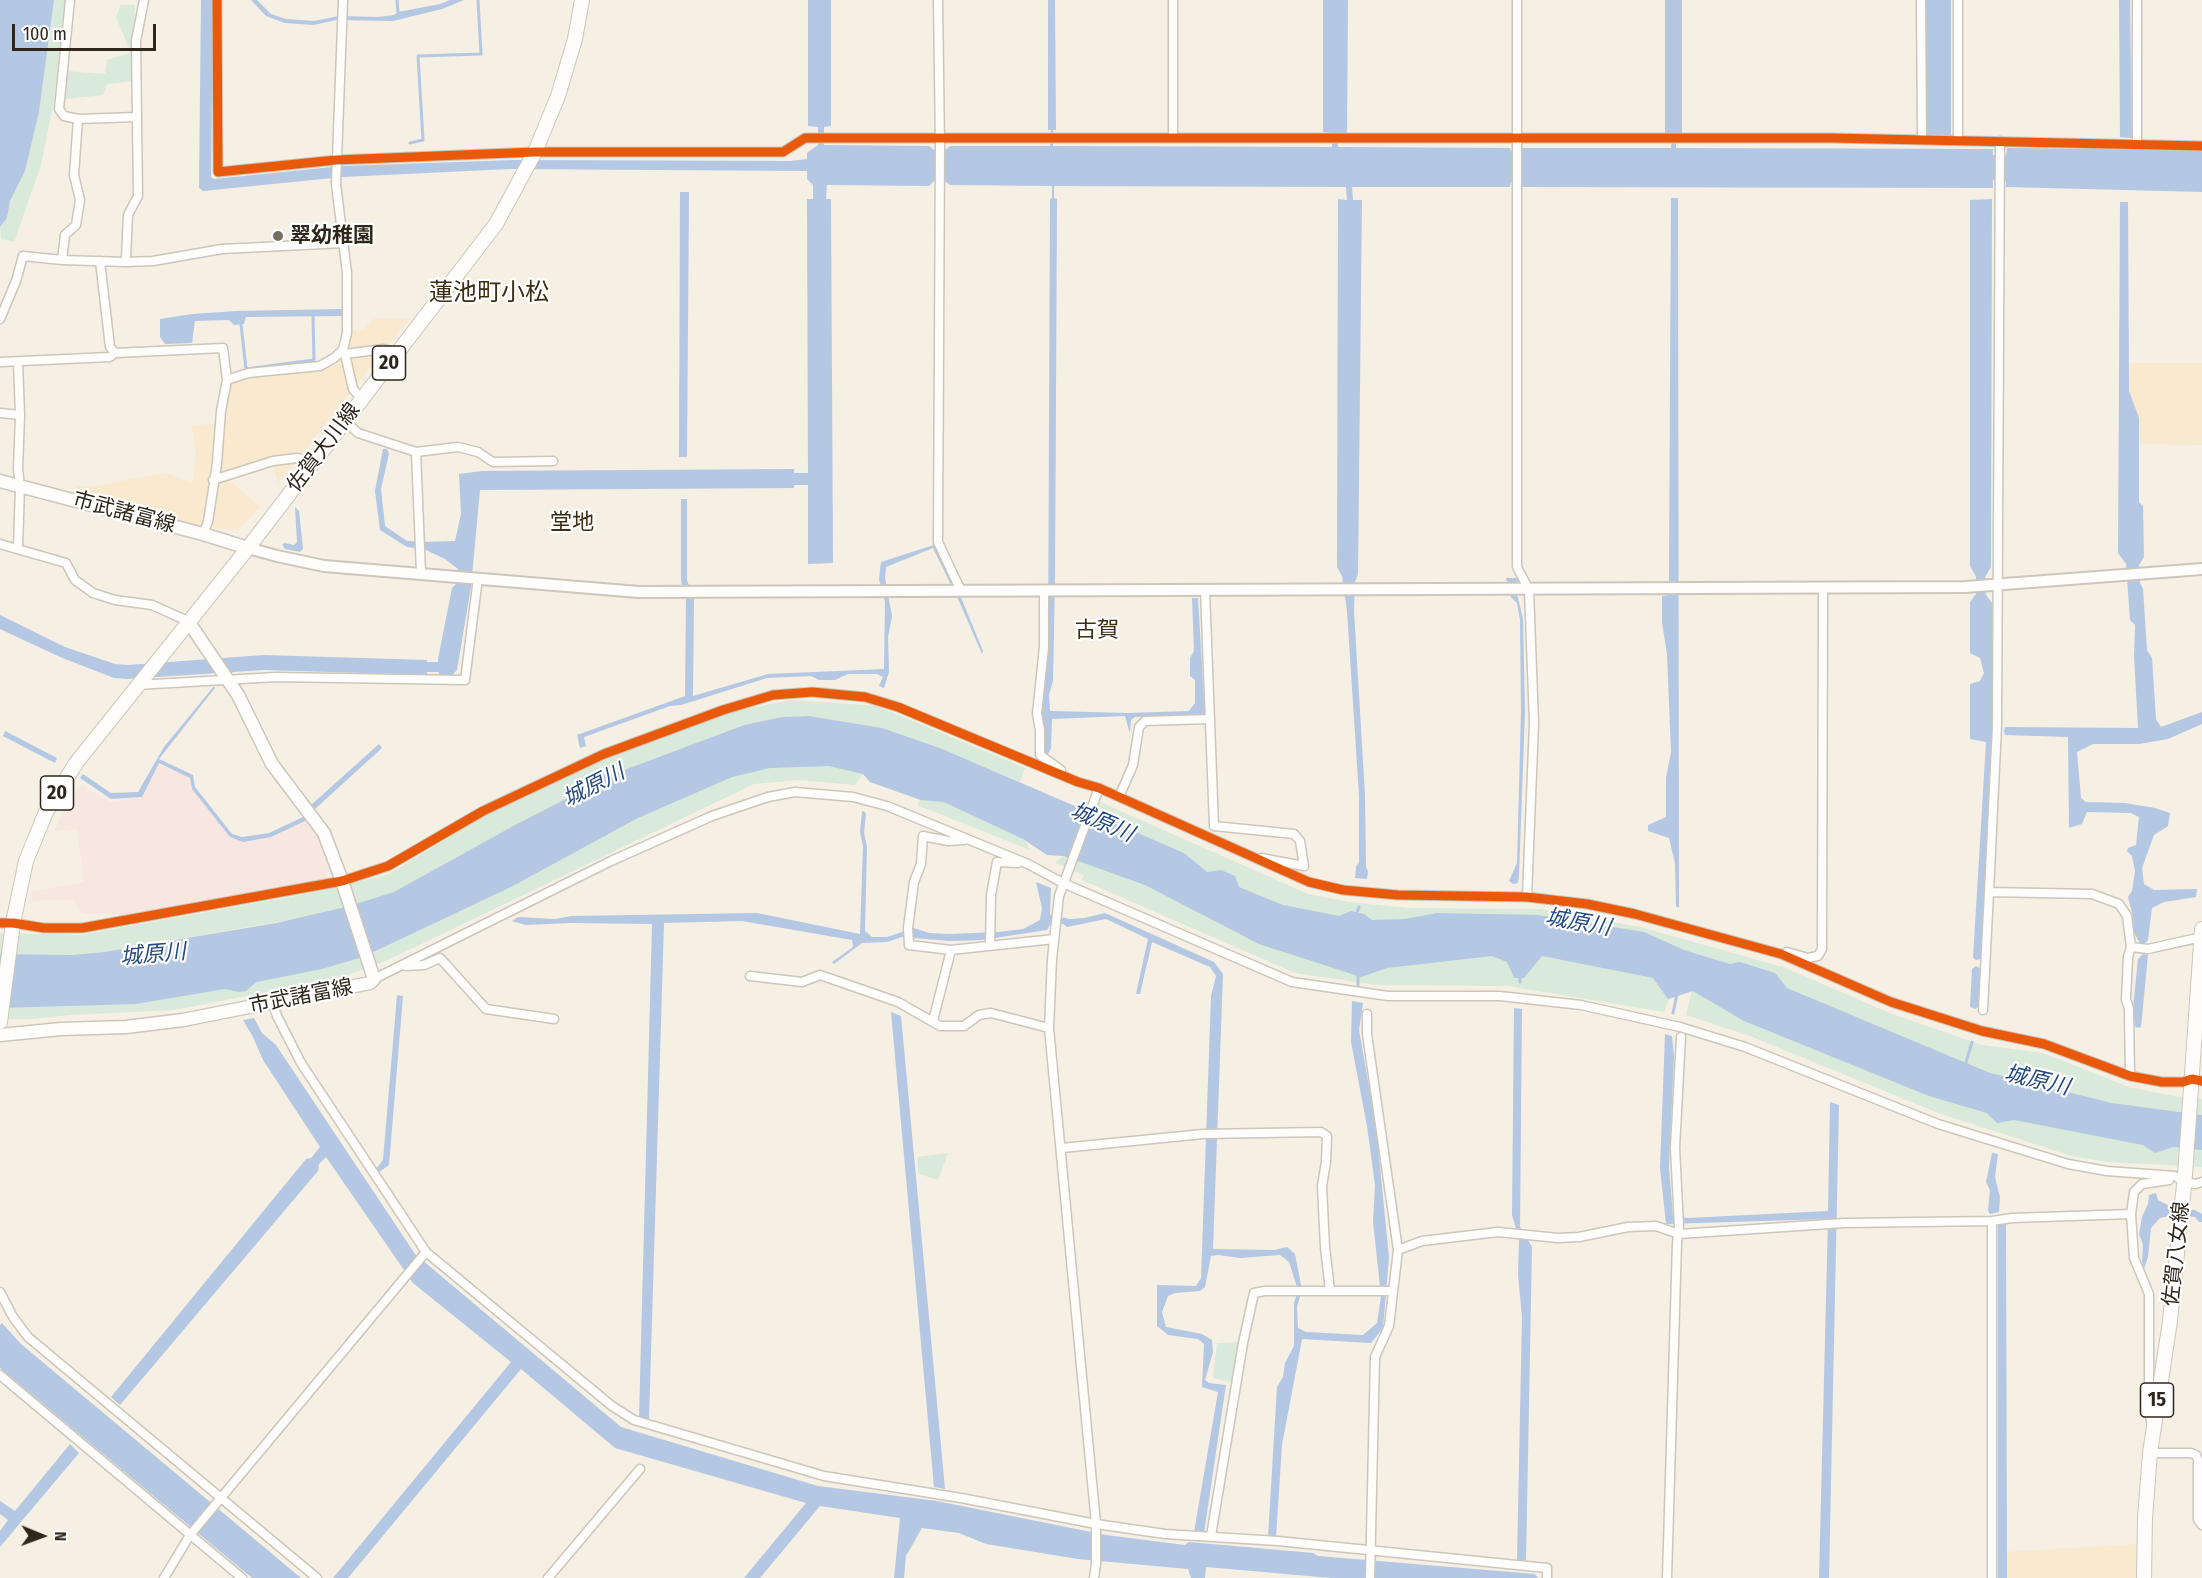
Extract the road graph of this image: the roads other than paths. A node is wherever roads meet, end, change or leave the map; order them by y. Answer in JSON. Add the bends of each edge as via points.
{"nodes":[{"id":1,"x":70,"y":0,"type":"edge"},
{"id":2,"x":144,"y":0,"type":"edge"},
{"id":3,"x":217,"y":0,"type":"edge"},
{"id":4,"x":343,"y":0,"type":"edge"},
{"id":5,"x":582,"y":0,"type":"edge"},
{"id":6,"x":938,"y":0,"type":"edge"},
{"id":7,"x":1173,"y":0,"type":"edge"},
{"id":8,"x":1516,"y":0,"type":"edge"},
{"id":9,"x":1921,"y":0,"type":"edge"},
{"id":10,"x":1958,"y":0,"type":"edge"},
{"id":11,"x":2137,"y":0,"type":"edge"},
{"id":12,"x":137,"y":117,"type":"junction"},
{"id":13,"x":78,"y":119,"type":"junction"},
{"id":14,"x":1173,"y":137,"type":"junction"},
{"id":15,"x":1922,"y":140,"type":"junction"},
{"id":16,"x":1958,"y":140,"type":"junction"},
{"id":17,"x":940,"y":142,"type":"junction"},
{"id":18,"x":1517,"y":144,"type":"junction"},
{"id":19,"x":2137,"y":144,"type":"junction"},
{"id":20,"x":2000,"y":145,"type":"junction"},
{"id":21,"x":2202,"y":146,"type":"edge"},
{"id":22,"x":536,"y":152,"type":"junction"},
{"id":23,"x":336,"y":160,"type":"junction"},
{"id":24,"x":344,"y":243,"type":"junction"},
{"id":25,"x":126,"y":258,"type":"dead end"},
{"id":26,"x":62,"y":260,"type":"junction"},
{"id":27,"x":100,"y":261,"type":"junction"},
{"id":28,"x":0,"y":319,"type":"edge"},
{"id":29,"x":344,"y":352,"type":"junction"},
{"id":30,"x":115,"y":353,"type":"junction"},
{"id":31,"x":396,"y":353,"type":"junction"},
{"id":32,"x":0,"y":362,"type":"edge"},
{"id":33,"x":18,"y":362,"type":"junction"},
{"id":34,"x":227,"y":380,"type":"junction"},
{"id":35,"x":362,"y":399,"type":"junction"},
{"id":36,"x":0,"y":413,"type":"edge"},
{"id":37,"x":20,"y":415,"type":"junction"},
{"id":38,"x":345,"y":421,"type":"junction"},
{"id":39,"x":416,"y":452,"type":"junction"},
{"id":40,"x":553,"y":461,"type":"dead end"},
{"id":41,"x":313,"y":462,"type":"junction"},
{"id":42,"x":213,"y":480,"type":"junction"},
{"id":43,"x":0,"y":481,"type":"edge"},
{"id":44,"x":20,"y":486,"type":"junction"},
{"id":45,"x":203,"y":534,"type":"junction"},
{"id":46,"x":0,"y":544,"type":"edge"},
{"id":47,"x":18,"y":548,"type":"junction"},
{"id":48,"x":248,"y":548,"type":"junction"},
{"id":49,"x":2202,"y":570,"type":"edge"},
{"id":50,"x":421,"y":573,"type":"junction"},
{"id":51,"x":476,"y":578,"type":"junction"},
{"id":52,"x":1994,"y":586,"type":"junction"},
{"id":53,"x":1823,"y":588,"type":"junction"},
{"id":54,"x":1050,"y":590,"type":"junction"},
{"id":55,"x":1205,"y":590,"type":"junction"},
{"id":56,"x":1524,"y":590,"type":"junction"},
{"id":57,"x":958,"y":591,"type":"junction"},
{"id":58,"x":188,"y":621,"type":"junction"},
{"id":59,"x":227,"y":679,"type":"junction"},
{"id":60,"x":138,"y":684,"type":"junction"},
{"id":61,"x":1210,"y":719,"type":"junction"},
{"id":62,"x":1078,"y":782,"type":"junction"},
{"id":63,"x":1098,"y":791,"type":"junction"},
{"id":64,"x":1119,"y":797,"type":"junction"},
{"id":65,"x":967,"y":840,"type":"junction"},
{"id":66,"x":1255,"y":859,"type":"junction"},
{"id":67,"x":1028,"y":864,"type":"junction"},
{"id":68,"x":1064,"y":880,"type":"junction"},
{"id":69,"x":342,"y":881,"type":"junction"},
{"id":70,"x":1989,"y":892,"type":"junction"},
{"id":71,"x":1527,"y":897,"type":"junction"},
{"id":72,"x":7,"y":923,"type":"edge"},
{"id":73,"x":2202,"y":929,"type":"edge"},
{"id":74,"x":2202,"y":937,"type":"edge"},
{"id":75,"x":1054,"y":939,"type":"junction"},
{"id":76,"x":990,"y":943,"type":"junction"},
{"id":77,"x":2131,"y":947,"type":"junction"},
{"id":78,"x":951,"y":950,"type":"junction"},
{"id":79,"x":1781,"y":954,"type":"junction"},
{"id":80,"x":400,"y":966,"type":"junction"},
{"id":81,"x":374,"y":976,"type":"junction"},
{"id":82,"x":750,"y":976,"type":"dead end"},
{"id":83,"x":273,"y":1003,"type":"junction"},
{"id":84,"x":1983,"y":1010,"type":"dead end"},
{"id":85,"x":1367,"y":1014,"type":"dead end"},
{"id":86,"x":554,"y":1019,"type":"dead end"},
{"id":87,"x":933,"y":1021,"type":"junction"},
{"id":88,"x":0,"y":1022,"type":"edge"},
{"id":89,"x":1049,"y":1028,"type":"junction"},
{"id":90,"x":0,"y":1035,"type":"edge"},
{"id":91,"x":1681,"y":1037,"type":"dead end"},
{"id":92,"x":2130,"y":1076,"type":"junction"},
{"id":93,"x":2195,"y":1081,"type":"edge"},
{"id":94,"x":1062,"y":1148,"type":"junction"},
{"id":95,"x":2185,"y":1178,"type":"junction"},
{"id":96,"x":2202,"y":1182,"type":"edge"},
{"id":97,"x":2131,"y":1214,"type":"junction"},
{"id":98,"x":1992,"y":1221,"type":"junction"},
{"id":99,"x":1679,"y":1230,"type":"junction"},
{"id":100,"x":1398,"y":1250,"type":"junction"},
{"id":101,"x":425,"y":1254,"type":"junction"},
{"id":102,"x":1330,"y":1291,"type":"junction"},
{"id":103,"x":1386,"y":1291,"type":"junction"},
{"id":104,"x":0,"y":1292,"type":"edge"},
{"id":105,"x":0,"y":1375,"type":"edge"},
{"id":106,"x":2152,"y":1432,"type":"junction"},
{"id":107,"x":2150,"y":1453,"type":"junction"},
{"id":108,"x":640,"y":1469,"type":"dead end"},
{"id":109,"x":219,"y":1501,"type":"junction"},
{"id":110,"x":2202,"y":1525,"type":"edge"},
{"id":111,"x":1096,"y":1527,"type":"junction"},
{"id":112,"x":191,"y":1534,"type":"junction"},
{"id":113,"x":1211,"y":1536,"type":"junction"},
{"id":114,"x":1371,"y":1554,"type":"junction"},
{"id":115,"x":164,"y":1578,"type":"edge"},
{"id":116,"x":242,"y":1578,"type":"edge"},
{"id":117,"x":317,"y":1578,"type":"edge"},
{"id":118,"x":548,"y":1578,"type":"edge"},
{"id":119,"x":1094,"y":1578,"type":"edge"},
{"id":120,"x":1370,"y":1578,"type":"edge"},
{"id":121,"x":1547,"y":1578,"type":"edge"},
{"id":122,"x":1667,"y":1578,"type":"edge"},
{"id":123,"x":1992,"y":1578,"type":"edge"},
{"id":124,"x":2144,"y":1578,"type":"edge"}],
"edges":[{"from":1,"to":13,"type":"street","via":[[59,109],[64,116]]},
{"from":2,"to":12,"type":"street","via":[[137,31]]},
{"from":3,"to":23,"type":"street","via":[[218,172]]},
{"from":4,"to":23,"type":"street"},
{"from":5,"to":22,"type":"main road","number":"20","via":[[558,96]]},
{"from":6,"to":17,"type":"street"},
{"from":7,"to":14,"type":"street"},
{"from":8,"to":18,"type":"street"},
{"from":9,"to":15,"type":"street"},
{"from":10,"to":16,"type":"street"},
{"from":11,"to":19,"type":"street"},
{"from":12,"to":13,"type":"street"},
{"from":12,"to":25,"type":"street","via":[[138,196],[128,215]]},
{"from":13,"to":26,"type":"street","via":[[74,175],[80,200],[76,225],[64,235]]},
{"from":14,"to":17,"type":"street"},
{"from":14,"to":18,"type":"street"},
{"from":15,"to":16,"type":"street"},
{"from":15,"to":18,"type":"street"},
{"from":16,"to":20,"type":"street"},
{"from":17,"to":22,"type":"street","via":[[805,138],[783,152]]},
{"from":17,"to":57,"type":"street","via":[[938,542]]},
{"from":18,"to":56,"type":"street","via":[[1517,567]]},
{"from":19,"to":20,"type":"street"},
{"from":19,"to":21,"type":"street"},
{"from":20,"to":52,"type":"street"},
{"from":22,"to":23,"type":"street"},
{"from":22,"to":31,"type":"main road","name":"佐賀大川線","number":"20","via":[[496,224]]},
{"from":23,"to":24,"type":"street"},
{"from":24,"to":27,"type":"street","via":[[222,249],[153,261]]},
{"from":24,"to":29,"type":"street"},
{"from":26,"to":27,"type":"street"},
{"from":26,"to":28,"type":"street","via":[[23,256]]},
{"from":27,"to":30,"type":"street","via":[[110,347]]},
{"from":29,"to":31,"type":"street","via":[[384,349]]},
{"from":29,"to":34,"type":"street","via":[[320,366],[248,373]]},
{"from":29,"to":35,"type":"street","via":[[353,389]]},
{"from":30,"to":33,"type":"street","via":[[110,357]]},
{"from":30,"to":34,"type":"street","via":[[223,348]]},
{"from":31,"to":35,"type":"main road","name":"佐賀大川線","number":"20"},
{"from":32,"to":33,"type":"street"},
{"from":33,"to":37,"type":"street"},
{"from":34,"to":42,"type":"street"},
{"from":35,"to":38,"type":"main road","name":"佐賀大川線","number":"20"},
{"from":36,"to":37,"type":"street"},
{"from":37,"to":44,"type":"street"},
{"from":38,"to":39,"type":"street","via":[[358,433]]},
{"from":38,"to":41,"type":"main road","name":"佐賀大川線","number":"20"},
{"from":39,"to":40,"type":"street","via":[[458,447],[478,452],[493,462]]},
{"from":39,"to":50,"type":"street"},
{"from":41,"to":42,"type":"street","via":[[297,458],[273,461]]},
{"from":41,"to":48,"type":"main road","name":"佐賀大川線","number":"20"},
{"from":42,"to":45,"type":"street"},
{"from":43,"to":44,"type":"main road","name":"市武諸富線"},
{"from":44,"to":45,"type":"main road","name":"市武諸富線"},
{"from":44,"to":47,"type":"street"},
{"from":45,"to":48,"type":"main road","name":"市武諸富線"},
{"from":46,"to":47,"type":"street"},
{"from":47,"to":58,"type":"street","via":[[66,563],[75,579],[93,593],[152,605]]},
{"from":48,"to":50,"type":"street","via":[[324,566]]},
{"from":48,"to":58,"type":"main road","name":"佐賀大川線","number":"20"},
{"from":49,"to":52,"type":"street"},
{"from":50,"to":51,"type":"street"},
{"from":51,"to":57,"type":"street","via":[[639,592]]},
{"from":51,"to":59,"type":"street","via":[[465,680]]},
{"from":52,"to":53,"type":"street"},
{"from":52,"to":70,"type":"street","via":[[1997,726]]},
{"from":53,"to":56,"type":"street"},
{"from":53,"to":79,"type":"street","via":[[1822,949],[1818,956],[1808,958],[1788,952]]},
{"from":54,"to":55,"type":"street"},
{"from":54,"to":57,"type":"street"},
{"from":54,"to":62,"type":"street","via":[[1037,714],[1040,755]]},
{"from":55,"to":56,"type":"street"},
{"from":55,"to":61,"type":"street"},
{"from":56,"to":71,"type":"street","via":[[1534,723]]},
{"from":58,"to":59,"type":"main road","name":"市武諸富線"},
{"from":58,"to":60,"type":"main road","name":"佐賀大川線","number":"20"},
{"from":59,"to":60,"type":"street"},
{"from":59,"to":69,"type":"main road","name":"市武諸富線","via":[[272,764],[324,833]]},
{"from":60,"to":72,"type":"main road","number":"20","via":[[76,763],[46,812]]},
{"from":61,"to":64,"type":"street","via":[[1146,721],[1139,727],[1133,765]]},
{"from":61,"to":66,"type":"street","via":[[1214,826],[1294,834],[1300,841],[1304,866]]},
{"from":62,"to":63,"type":"street"},
{"from":62,"to":69,"type":"street","via":[[866,697],[773,695],[604,754],[483,812],[388,866]]},
{"from":63,"to":64,"type":"street"},
{"from":63,"to":68,"type":"street"},
{"from":64,"to":66,"type":"street"},
{"from":65,"to":67,"type":"street"},
{"from":65,"to":78,"type":"street","via":[[923,836],[921,864],[914,882],[909,945]]},
{"from":65,"to":80,"type":"street","via":[[887,806],[853,797],[795,792],[768,797],[712,816],[611,861]]},
{"from":66,"to":71,"type":"street","via":[[1309,882],[1343,890],[1398,896]]},
{"from":67,"to":68,"type":"street"},
{"from":67,"to":76,"type":"street","via":[[997,862],[991,895]]},
{"from":68,"to":75,"type":"street"},
{"from":68,"to":95,"type":"street","via":[[1292,982],[1388,996],[1500,996],[1581,1005],[1669,1024],[1745,1047],[1938,1124],[2068,1164]]},
{"from":69,"to":72,"type":"street","via":[[82,928]]},
{"from":69,"to":81,"type":"main road","name":"市武諸富線"},
{"from":70,"to":77,"type":"street","via":[[2092,894],[2119,904],[2127,916]]},
{"from":70,"to":84,"type":"street"},
{"from":71,"to":79,"type":"street","via":[[1635,914]]},
{"from":72,"to":88,"type":"main road","number":"20"},
{"from":73,"to":74,"type":"main road","name":"佐賀八女線","number":"15"},
{"from":74,"to":77,"type":"street","via":[[2148,949]]},
{"from":74,"to":93,"type":"main road","name":"佐賀八女線","number":"15"},
{"from":75,"to":76,"type":"street"},
{"from":75,"to":89,"type":"street"},
{"from":76,"to":78,"type":"street"},
{"from":77,"to":92,"type":"street","via":[[2126,999]]},
{"from":78,"to":87,"type":"street"},
{"from":79,"to":92,"type":"street","via":[[1891,1002],[1982,1031],[2044,1044]]},
{"from":80,"to":81,"type":"street"},
{"from":80,"to":86,"type":"street","via":[[424,965],[440,958],[486,1009]]},
{"from":81,"to":83,"type":"main road","name":"市武諸富線","via":[[370,983]]},
{"from":82,"to":87,"type":"street","via":[[802,982],[820,975],[898,1002]]},
{"from":83,"to":90,"type":"main road","name":"市武諸富線","via":[[126,1027]]},
{"from":83,"to":101,"type":"street","via":[[301,1064]]},
{"from":85,"to":100,"type":"street"},
{"from":87,"to":89,"type":"street","via":[[940,1026],[964,1026],[979,1015],[991,1013]]},
{"from":89,"to":94,"type":"street"},
{"from":91,"to":99,"type":"street","via":[[1675,1148]]},
{"from":92,"to":93,"type":"street","via":[[2162,1082]]},
{"from":93,"to":95,"type":"main road","name":"佐賀八女線","number":"15"},
{"from":94,"to":102,"type":"street","via":[[1203,1134],[1321,1131],[1327,1136],[1322,1186]]},
{"from":94,"to":111,"type":"street"},
{"from":95,"to":96,"type":"street"},
{"from":95,"to":97,"type":"street","via":[[2142,1184],[2134,1192]]},
{"from":95,"to":106,"type":"main road","name":"佐賀八女線","number":"15","via":[[2170,1321]]},
{"from":97,"to":98,"type":"street"},
{"from":97,"to":106,"type":"street","via":[[2134,1258],[2149,1294]]},
{"from":98,"to":99,"type":"street"},
{"from":98,"to":123,"type":"street"},
{"from":99,"to":100,"type":"street","via":[[1628,1227],[1558,1238],[1498,1232],[1422,1241]]},
{"from":99,"to":122,"type":"street"},
{"from":100,"to":103,"type":"street"},
{"from":101,"to":109,"type":"street"},
{"from":101,"to":111,"type":"street","via":[[634,1420],[824,1476],[961,1498]]},
{"from":102,"to":103,"type":"street"},
{"from":102,"to":113,"type":"street","via":[[1254,1293]]},
{"from":103,"to":114,"type":"street","via":[[1389,1326],[1375,1357]]},
{"from":104,"to":109,"type":"street","via":[[28,1337]]},
{"from":105,"to":112,"type":"street"},
{"from":106,"to":107,"type":"main road","name":"佐賀八女線","number":"15"},
{"from":107,"to":110,"type":"street","via":[[2196,1455],[2198,1520]]},
{"from":107,"to":124,"type":"main road","name":"佐賀八女線","number":"15"},
{"from":108,"to":118,"type":"street"},
{"from":109,"to":112,"type":"street"},
{"from":109,"to":117,"type":"street"},
{"from":111,"to":113,"type":"street"},
{"from":111,"to":119,"type":"street"},
{"from":112,"to":115,"type":"street"},
{"from":112,"to":116,"type":"street"},
{"from":113,"to":114,"type":"street"},
{"from":114,"to":120,"type":"street"},
{"from":114,"to":121,"type":"street","via":[[1547,1568]]}]}
